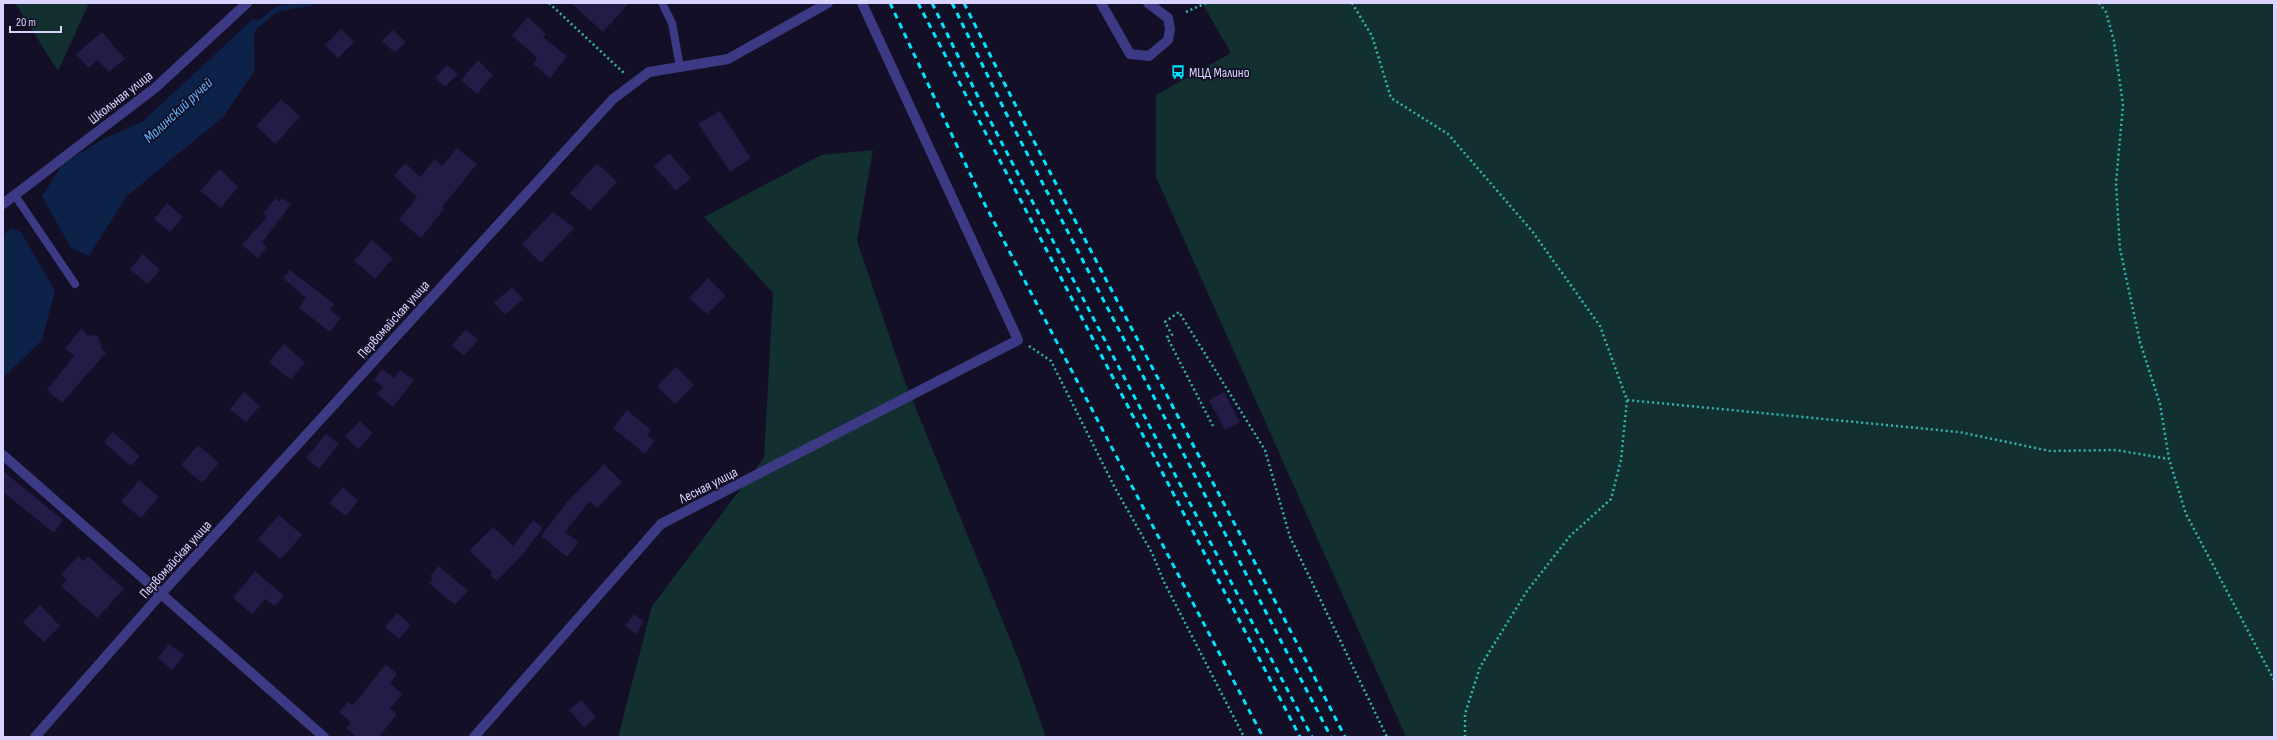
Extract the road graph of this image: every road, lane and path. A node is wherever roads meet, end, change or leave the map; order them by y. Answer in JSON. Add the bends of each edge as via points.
{"nodes":[{"id":1,"x":247,"y":3,"type":"edge"},
{"id":2,"x":549,"y":3,"type":"edge"},
{"id":3,"x":662,"y":3,"type":"edge"},
{"id":4,"x":828,"y":3,"type":"edge"},
{"id":5,"x":862,"y":3,"type":"edge"},
{"id":6,"x":1101,"y":3,"type":"edge"},
{"id":7,"x":1148,"y":3,"type":"edge"},
{"id":8,"x":1206,"y":3,"type":"edge"},
{"id":9,"x":1352,"y":3,"type":"edge"},
{"id":10,"x":2099,"y":3,"type":"edge"},
{"id":11,"x":1186,"y":12,"type":"dead end"},
{"id":12,"x":680,"y":67,"type":"junction"},
{"id":13,"x":635,"y":83,"type":"junction"},
{"id":14,"x":14,"y":194,"type":"junction"},
{"id":15,"x":3,"y":204,"type":"edge"},
{"id":16,"x":75,"y":284,"type":"dead end"},
{"id":17,"x":1018,"y":340,"type":"junction"},
{"id":18,"x":1627,"y":400,"type":"junction"},
{"id":19,"x":1213,"y":426,"type":"dead end"},
{"id":20,"x":3,"y":455,"type":"edge"},
{"id":21,"x":2169,"y":459,"type":"junction"},
{"id":22,"x":160,"y":595,"type":"junction"},
{"id":23,"x":2274,"y":680,"type":"edge"},
{"id":24,"x":35,"y":737,"type":"edge"},
{"id":25,"x":324,"y":737,"type":"edge"},
{"id":26,"x":474,"y":737,"type":"edge"},
{"id":27,"x":1244,"y":737,"type":"edge"},
{"id":28,"x":1387,"y":737,"type":"edge"},
{"id":29,"x":1465,"y":737,"type":"edge"}],
"edges":[{"from":1,"to":14,"type":"street","name":"Школьная улица","via":[[155,88],[25,189]]},
{"from":2,"to":13,"type":"path"},
{"from":3,"to":12,"type":"lane","via":[[672,23]]},
{"from":4,"to":12,"type":"street","name":"Первомайская улица","via":[[728,58]]},
{"from":5,"to":17,"type":"street"},
{"from":6,"to":7,"type":"street","via":[[1130,54],[1148,56],[1168,40],[1170,30],[1168,18]]},
{"from":8,"to":11,"type":"path"},
{"from":9,"to":18,"type":"path","via":[[1372,36],[1391,98],[1448,134],[1532,231],[1600,326]]},
{"from":10,"to":21,"type":"path","via":[[2106,12],[2114,41],[2123,105],[2116,183],[2120,249],[2140,342],[2160,404]]},
{"from":12,"to":13,"type":"street","name":"Первомайская улица","via":[[649,72]]},
{"from":13,"to":22,"type":"street","name":"Первомайская улица","via":[[608,104]]},
{"from":14,"to":15,"type":"street","name":"Школьная улица"},
{"from":14,"to":16,"type":"lane"},
{"from":17,"to":26,"type":"street","name":"Лесная улица","via":[[661,524]]},
{"from":17,"to":27,"type":"path","via":[[1051,361],[1115,488],[1152,553],[1164,582]]},
{"from":18,"to":21,"type":"path","via":[[1959,432],[2050,451],[2116,450]]},
{"from":18,"to":29,"type":"path","via":[[1622,460],[1611,499],[1570,536],[1527,591],[1480,668],[1465,714]]},
{"from":19,"to":28,"type":"path","via":[[1167,337],[1172,335],[1165,322],[1179,312],[1265,450],[1290,537]]},
{"from":20,"to":22,"type":"street"},
{"from":21,"to":23,"type":"path","via":[[2186,514]]},
{"from":22,"to":24,"type":"street","name":"Первомайская улица"},
{"from":22,"to":25,"type":"street"}]}
